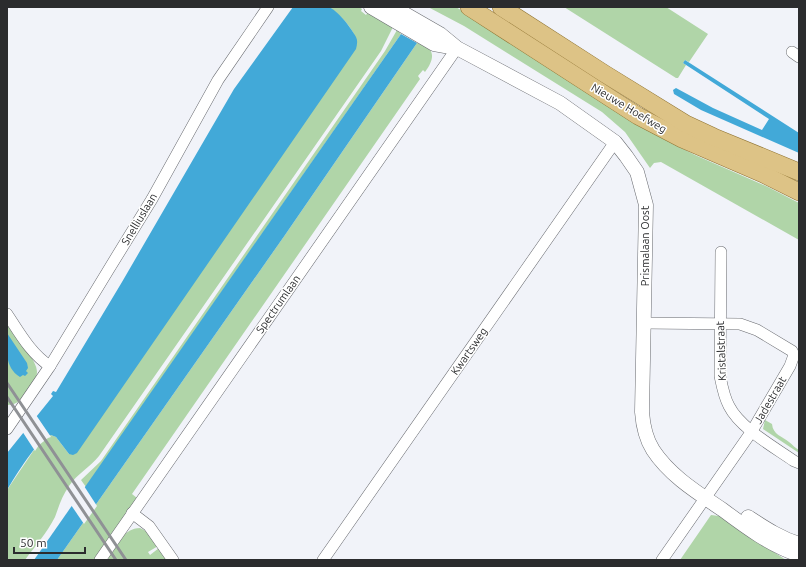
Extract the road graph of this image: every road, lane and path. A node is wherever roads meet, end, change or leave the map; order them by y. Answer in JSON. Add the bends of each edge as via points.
{"nodes":[{"id":1,"x":268,"y":7,"type":"edge"},
{"id":2,"x":370,"y":7,"type":"edge"},
{"id":3,"x":393,"y":7,"type":"edge"},
{"id":4,"x":469,"y":7,"type":"edge"},
{"id":5,"x":501,"y":7,"type":"edge"},
{"id":6,"x":456,"y":48,"type":"junction"},
{"id":7,"x":615,"y":142,"type":"junction"},
{"id":8,"x":799,"y":172,"type":"edge"},
{"id":9,"x":799,"y":192,"type":"edge"},
{"id":10,"x":720,"y":252,"type":"dead end"},
{"id":11,"x":7,"y":314,"type":"edge"},
{"id":12,"x":643,"y":323,"type":"junction"},
{"id":13,"x":720,"y":325,"type":"junction"},
{"id":14,"x":50,"y":366,"type":"junction"},
{"id":15,"x":9,"y":422,"type":"edge"},
{"id":16,"x":752,"y":432,"type":"junction"},
{"id":17,"x":799,"y":463,"type":"edge"},
{"id":18,"x":707,"y":494,"type":"junction"},
{"id":19,"x":132,"y":513,"type":"junction"},
{"id":20,"x":799,"y":544,"type":"edge"},
{"id":21,"x":799,"y":555,"type":"edge"},
{"id":22,"x":100,"y":560,"type":"edge"},
{"id":23,"x":172,"y":560,"type":"edge"},
{"id":24,"x":323,"y":560,"type":"edge"},
{"id":25,"x":662,"y":560,"type":"edge"}],
"edges":[{"from":1,"to":14,"type":"street","name":"Snelliuslaan","via":[[218,80],[152,199]]},
{"from":2,"to":6,"type":"street","name":"Prismalaan Oost","via":[[434,44]]},
{"from":3,"to":6,"type":"street","name":"Prismalaan Oost","via":[[440,34]]},
{"from":4,"to":9,"type":"main road","name":"Nieuwe Hoefweg","via":[[638,116],[682,139]]},
{"from":5,"to":8,"type":"main road","name":"Nieuwe Hoefweg","via":[[686,124]]},
{"from":6,"to":7,"type":"street","name":"Prismalaan Oost","via":[[560,103]]},
{"from":6,"to":19,"type":"street","name":"Spectrumlaan"},
{"from":7,"to":12,"type":"street","name":"Prismalaan Oost","via":[[637,172],[646,205]]},
{"from":7,"to":24,"type":"street","name":"Kwartsweg"},
{"from":10,"to":13,"type":"street","name":"Kristalstraat"},
{"from":11,"to":14,"type":"street","via":[[34,352]]},
{"from":12,"to":13,"type":"street"},
{"from":12,"to":18,"type":"street","name":"Prismalaan Oost","via":[[642,412],[647,438],[665,464],[688,476]]},
{"from":13,"to":16,"type":"street","name":"Kristalstraat","via":[[720,376],[724,394],[730,407]]},
{"from":13,"to":16,"type":"street","name":"Jadestraat","via":[[740,324],[753,329],[792,351],[794,355]]},
{"from":14,"to":15,"type":"street","name":"Snelliuslaan"},
{"from":16,"to":17,"type":"street","name":"Kristalstraat"},
{"from":16,"to":18,"type":"street","name":"Jadestraat"},
{"from":18,"to":20,"type":"street","name":"Prismalaan Oost","via":[[771,532]]},
{"from":18,"to":21,"type":"street","name":"Prismalaan Oost","via":[[764,540]]},
{"from":18,"to":25,"type":"street","name":"Jadestraat"},
{"from":19,"to":22,"type":"street","name":"Spectrumlaan"},
{"from":19,"to":23,"type":"street","via":[[153,530]]}]}
